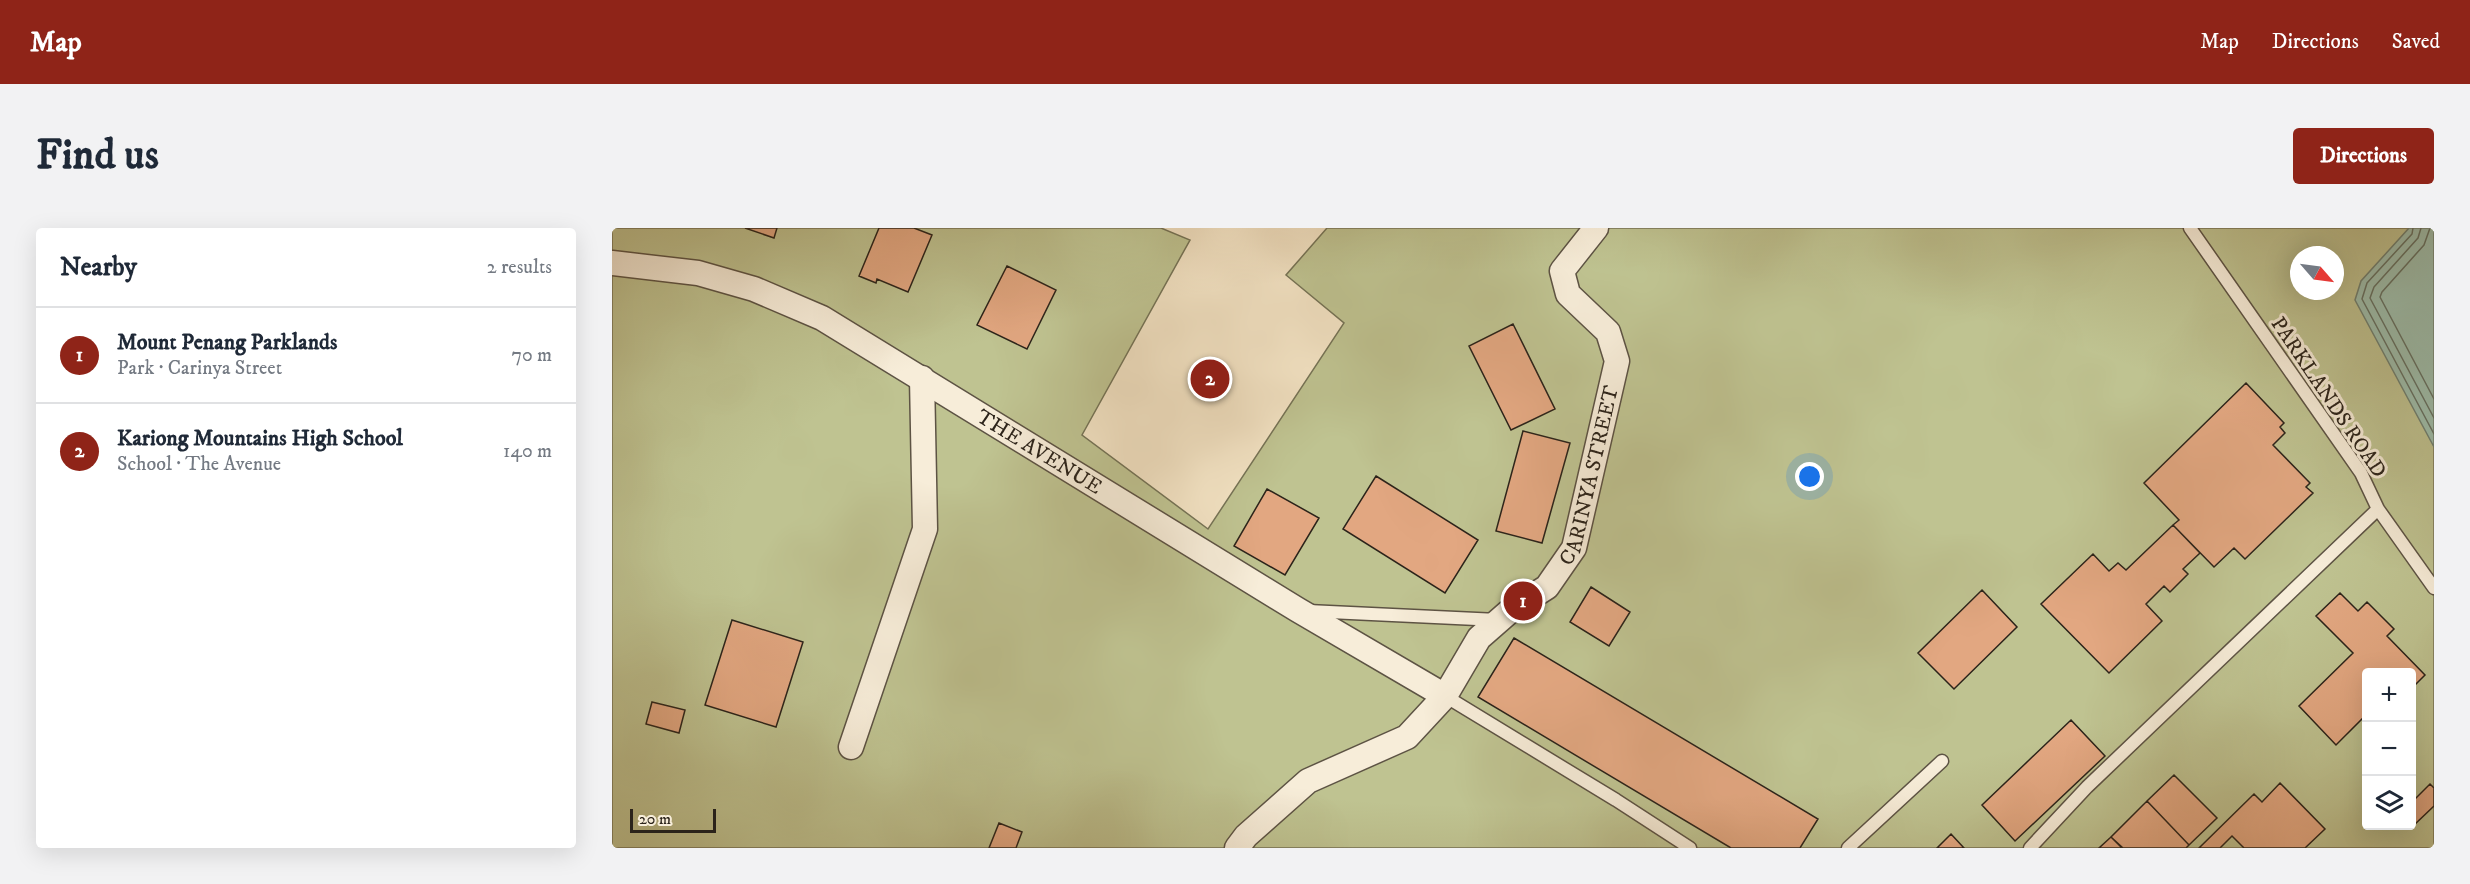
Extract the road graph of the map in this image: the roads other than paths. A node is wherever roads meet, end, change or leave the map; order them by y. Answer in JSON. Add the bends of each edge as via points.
{"nodes":[{"id":1,"x":1596,"y":228,"type":"edge"},
{"id":2,"x":2190,"y":228,"type":"edge"},
{"id":3,"x":612,"y":263,"type":"edge"},
{"id":4,"x":922,"y":378,"type":"junction"},
{"id":5,"x":2378,"y":509,"type":"junction"},
{"id":6,"x":2434,"y":588,"type":"edge"},
{"id":7,"x":1298,"y":610,"type":"junction"},
{"id":8,"x":1499,"y":620,"type":"junction"},
{"id":9,"x":1445,"y":696,"type":"junction"},
{"id":10,"x":851,"y":747,"type":"dead end"},
{"id":11,"x":1942,"y":761,"type":"dead end"},
{"id":12,"x":1238,"y":848,"type":"edge"},
{"id":13,"x":1690,"y":848,"type":"edge"},
{"id":14,"x":1848,"y":848,"type":"edge"},
{"id":15,"x":2030,"y":848,"type":"edge"}],
"edges":[{"from":1,"to":8,"type":"street","name":"CARINYA STREET","via":[[1562,271],[1568,294],[1608,332],[1617,361],[1574,548],[1548,587]]},
{"from":2,"to":5,"type":"lane","name":"PARKLANDS ROAD","via":[[2361,473]]},
{"from":3,"to":4,"type":"street","name":"THE AVENUE","via":[[698,273],[753,289],[822,318]]},
{"from":4,"to":7,"type":"street","name":"THE AVENUE"},
{"from":4,"to":10,"type":"street","via":[[925,529]]},
{"from":5,"to":6,"type":"lane","name":"PARKLANDS ROAD"},
{"from":5,"to":15,"type":"lane","via":[[2087,787]]},
{"from":7,"to":8,"type":"lane"},
{"from":7,"to":9,"type":"street","name":"THE AVENUE"},
{"from":8,"to":9,"type":"street","name":"CARINYA STREET","via":[[1479,638]]},
{"from":9,"to":12,"type":"street","name":"CARINYA STREET","via":[[1407,737],[1308,781],[1246,836]]},
{"from":9,"to":13,"type":"lane"},
{"from":11,"to":14,"type":"lane"}]}
